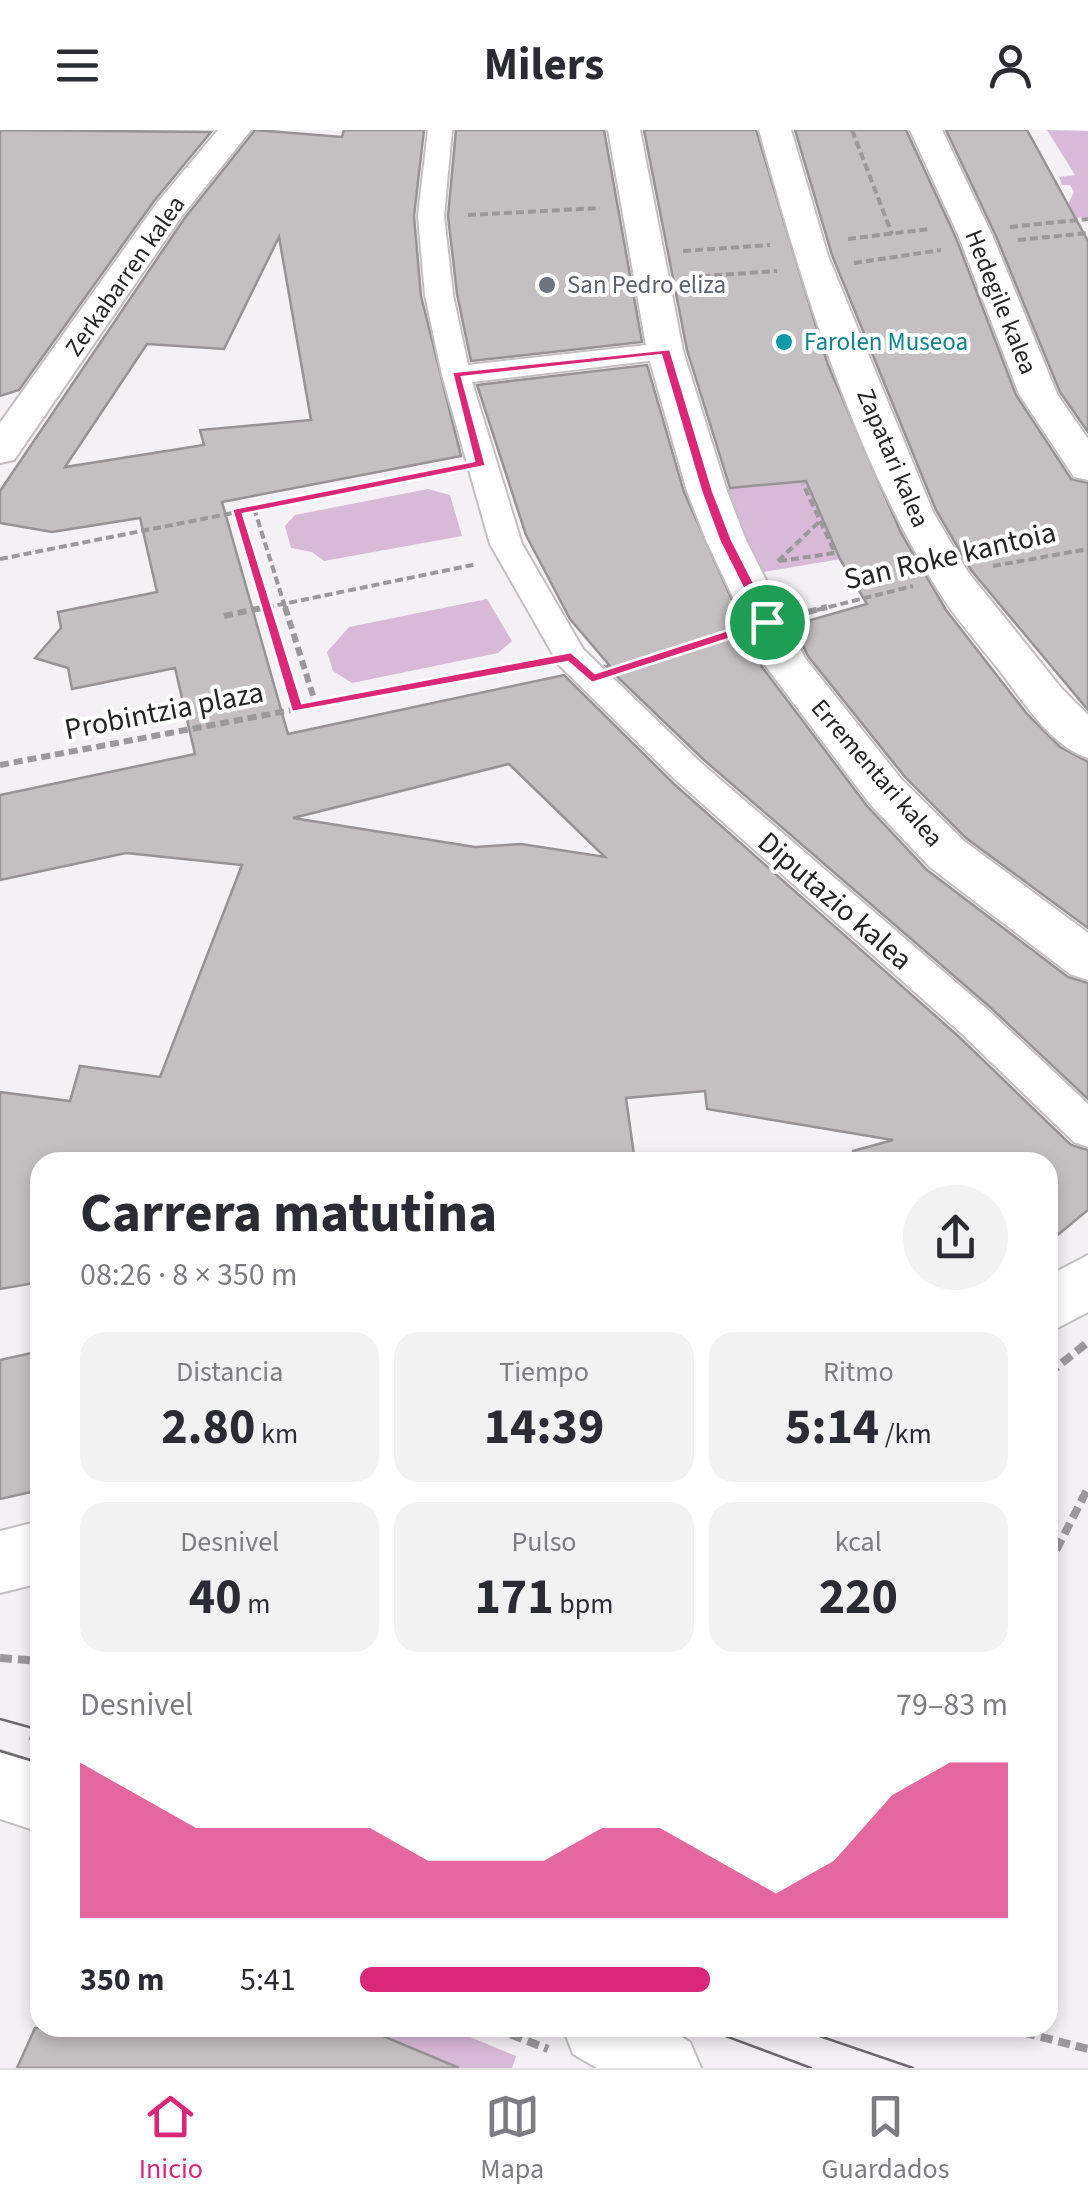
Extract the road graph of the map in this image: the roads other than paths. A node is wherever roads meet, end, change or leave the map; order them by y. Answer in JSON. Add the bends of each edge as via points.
{"nodes":[{"id":1,"x":235,"y":130,"type":"edge"},
{"id":2,"x":440,"y":130,"type":"edge"},
{"id":3,"x":624,"y":130,"type":"edge"},
{"id":4,"x":775,"y":130,"type":"edge"},
{"id":5,"x":926,"y":130,"type":"edge"},
{"id":6,"x":666,"y":351,"type":"junction"},
{"id":7,"x":456,"y":375,"type":"junction"},
{"id":8,"x":6,"y":433,"type":"edge"},
{"id":9,"x":1088,"y":468,"type":"edge"},
{"id":10,"x":1088,"y":742,"type":"edge"},
{"id":11,"x":1088,"y":960,"type":"edge"},
{"id":12,"x":1088,"y":1130,"type":"edge"},
{"id":13,"x":1088,"y":1281,"type":"edge"},
{"id":14,"x":1058,"y":1300,"type":"edge"},
{"id":15,"x":30,"y":1554,"type":"edge"},
{"id":16,"x":0,"y":1562,"type":"edge"},
{"id":17,"x":0,"y":1785,"type":"edge"},
{"id":18,"x":30,"y":1795,"type":"edge"},
{"id":19,"x":614,"y":2037,"type":"edge"},
{"id":20,"x":664,"y":2068,"type":"edge"}],
"edges":[{"from":1,"to":8,"type":"street","name":"Zerkabarren kalea"},
{"from":2,"to":7,"type":"street","name":"Diputazio kalea","via":[[431,216],[438,295]]},
{"from":3,"to":6,"type":"street","name":"Errementari kalea"},
{"from":4,"to":10,"type":"street","name":"Zapatari kalea","via":[[811,256],[890,460],[949,577],[1046,700]]},
{"from":5,"to":9,"type":"street","name":"Hedegile kalea","via":[[1038,394]]},
{"from":6,"to":7,"type":"street"},
{"from":6,"to":11,"type":"street","name":"Errementari kalea","via":[[707,491],[765,592],[787,665],[886,792],[947,854]]},
{"from":7,"to":12,"type":"street","name":"Diputazio kalea","via":[[513,556],[582,668]]},
{"from":13,"to":14,"type":"street"},
{"from":15,"to":16,"type":"street"},
{"from":17,"to":18,"type":"street"},
{"from":19,"to":20,"type":"street"}]}
